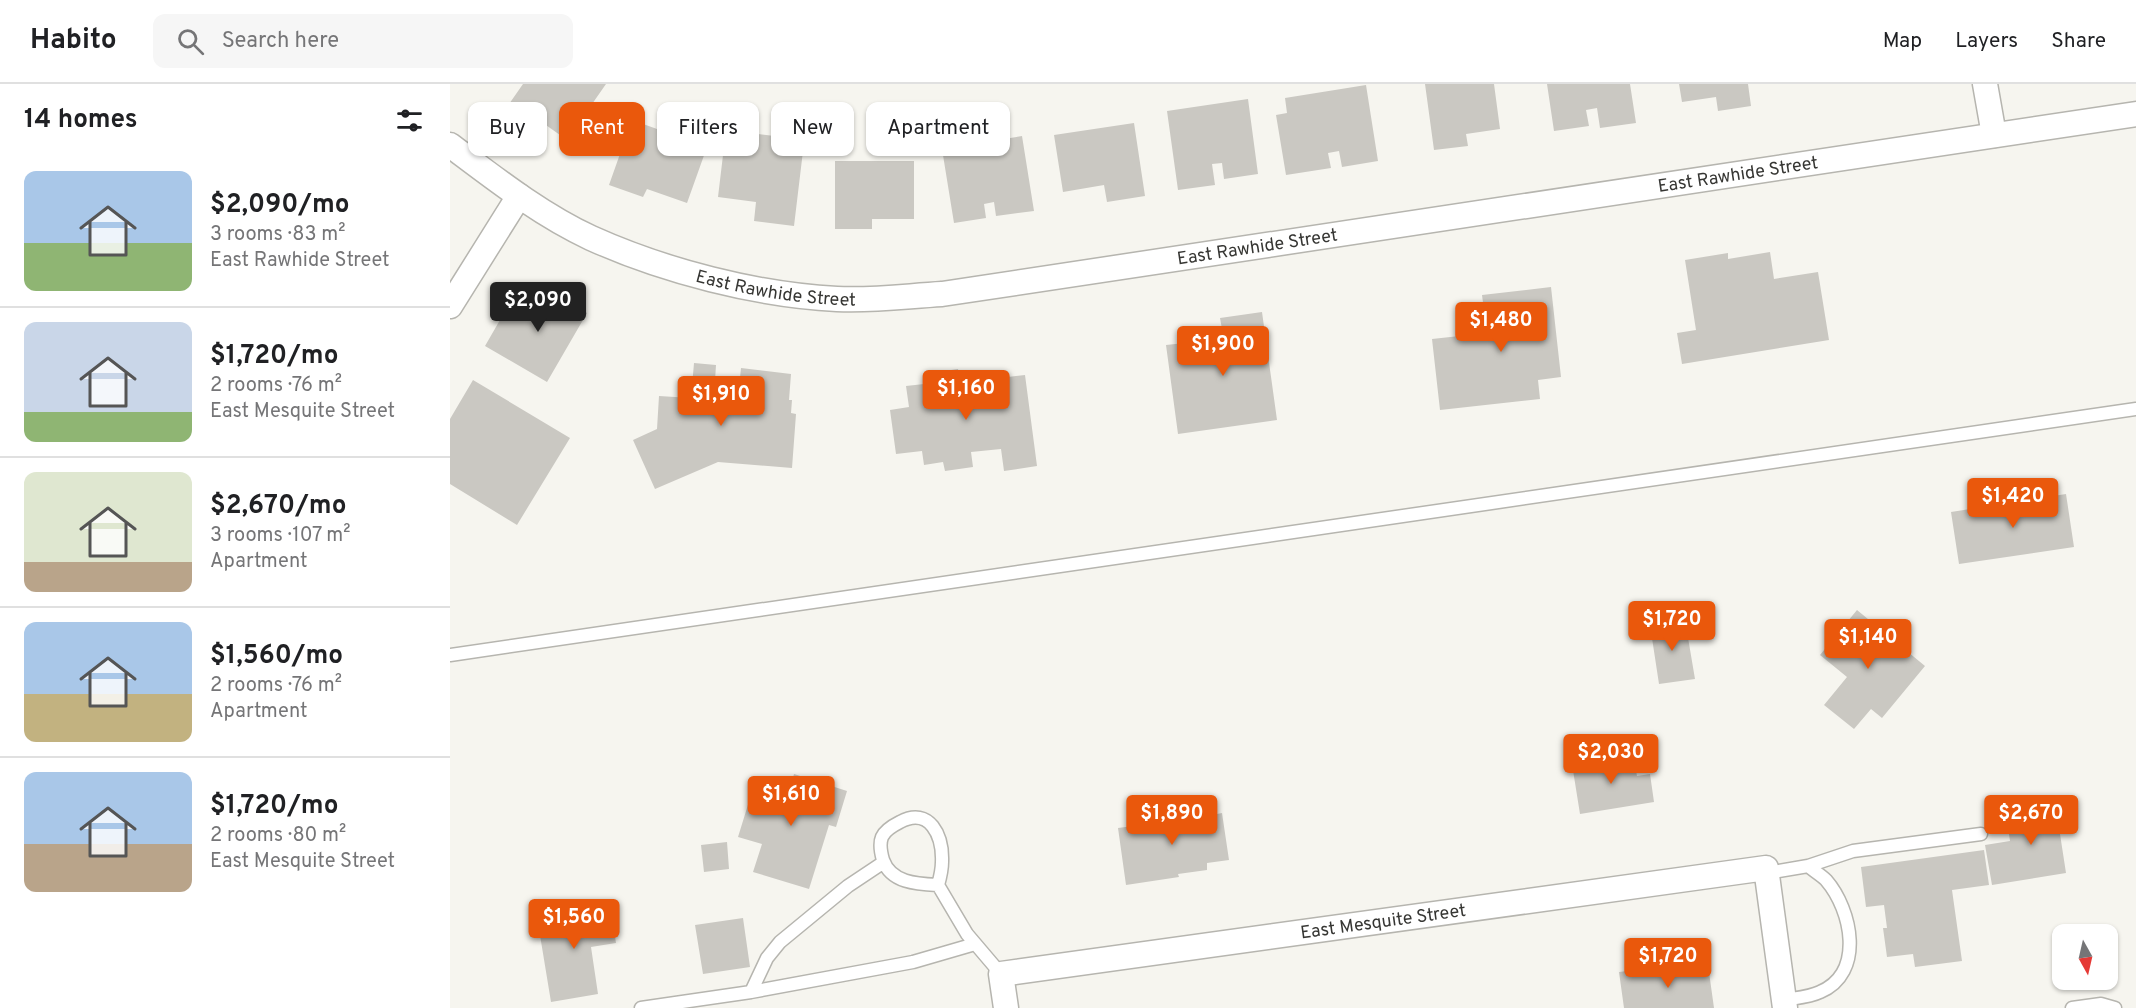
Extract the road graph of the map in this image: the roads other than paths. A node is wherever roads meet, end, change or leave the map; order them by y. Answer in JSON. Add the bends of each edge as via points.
{"nodes":[{"id":1,"x":1986,"y":84,"type":"edge"},
{"id":2,"x":2136,"y":114,"type":"edge"},
{"id":3,"x":1994,"y":135,"type":"junction"},
{"id":4,"x":450,"y":145,"type":"edge"},
{"id":5,"x":519,"y":196,"type":"junction"},
{"id":6,"x":450,"y":306,"type":"edge"},
{"id":7,"x":2136,"y":409,"type":"edge"},
{"id":8,"x":450,"y":655,"type":"edge"},
{"id":9,"x":1981,"y":834,"type":"dead end"},
{"id":10,"x":884,"y":862,"type":"junction"},
{"id":11,"x":1808,"y":867,"type":"junction"},
{"id":12,"x":1766,"y":870,"type":"junction"},
{"id":13,"x":938,"y":885,"type":"junction"},
{"id":14,"x":975,"y":944,"type":"junction"},
{"id":15,"x":1001,"y":974,"type":"junction"},
{"id":16,"x":751,"y":992,"type":"junction"},
{"id":17,"x":1785,"y":1004,"type":"edge"},
{"id":18,"x":641,"y":1008,"type":"edge"},
{"id":19,"x":1006,"y":1008,"type":"edge"},
{"id":20,"x":2072,"y":1008,"type":"edge"},
{"id":21,"x":2115,"y":1008,"type":"edge"}],
"edges":[{"from":1,"to":3,"type":"street"},
{"from":2,"to":3,"type":"street","name":"East Rawhide Street"},
{"from":3,"to":5,"type":"street","name":"East Rawhide Street","via":[[942,294],[838,299],[761,290],[677,270],[590,237]]},
{"from":4,"to":5,"type":"street","name":"East Rawhide Street"},
{"from":5,"to":6,"type":"street"},
{"from":7,"to":8,"type":"lane"},
{"from":9,"to":11,"type":"lane","via":[[1853,851]]},
{"from":10,"to":13,"type":"lane","via":[[890,873],[900,879]]},
{"from":10,"to":13,"type":"lane","via":[[880,848],[883,836],[893,825],[918,817],[936,830],[941,842]]},
{"from":10,"to":16,"type":"lane","via":[[780,942],[767,958]]},
{"from":11,"to":12,"type":"lane"},
{"from":11,"to":17,"type":"lane","via":[[1825,879],[1844,909],[1849,955],[1834,983],[1820,993]]},
{"from":12,"to":15,"type":"street","name":"East Mesquite Street"},
{"from":12,"to":17,"type":"street"},
{"from":13,"to":14,"type":"lane"},
{"from":14,"to":15,"type":"lane"},
{"from":14,"to":16,"type":"lane","via":[[913,962]]},
{"from":15,"to":19,"type":"street"},
{"from":16,"to":18,"type":"lane"},
{"from":20,"to":21,"type":"lane","via":[[2101,1004]]}]}
